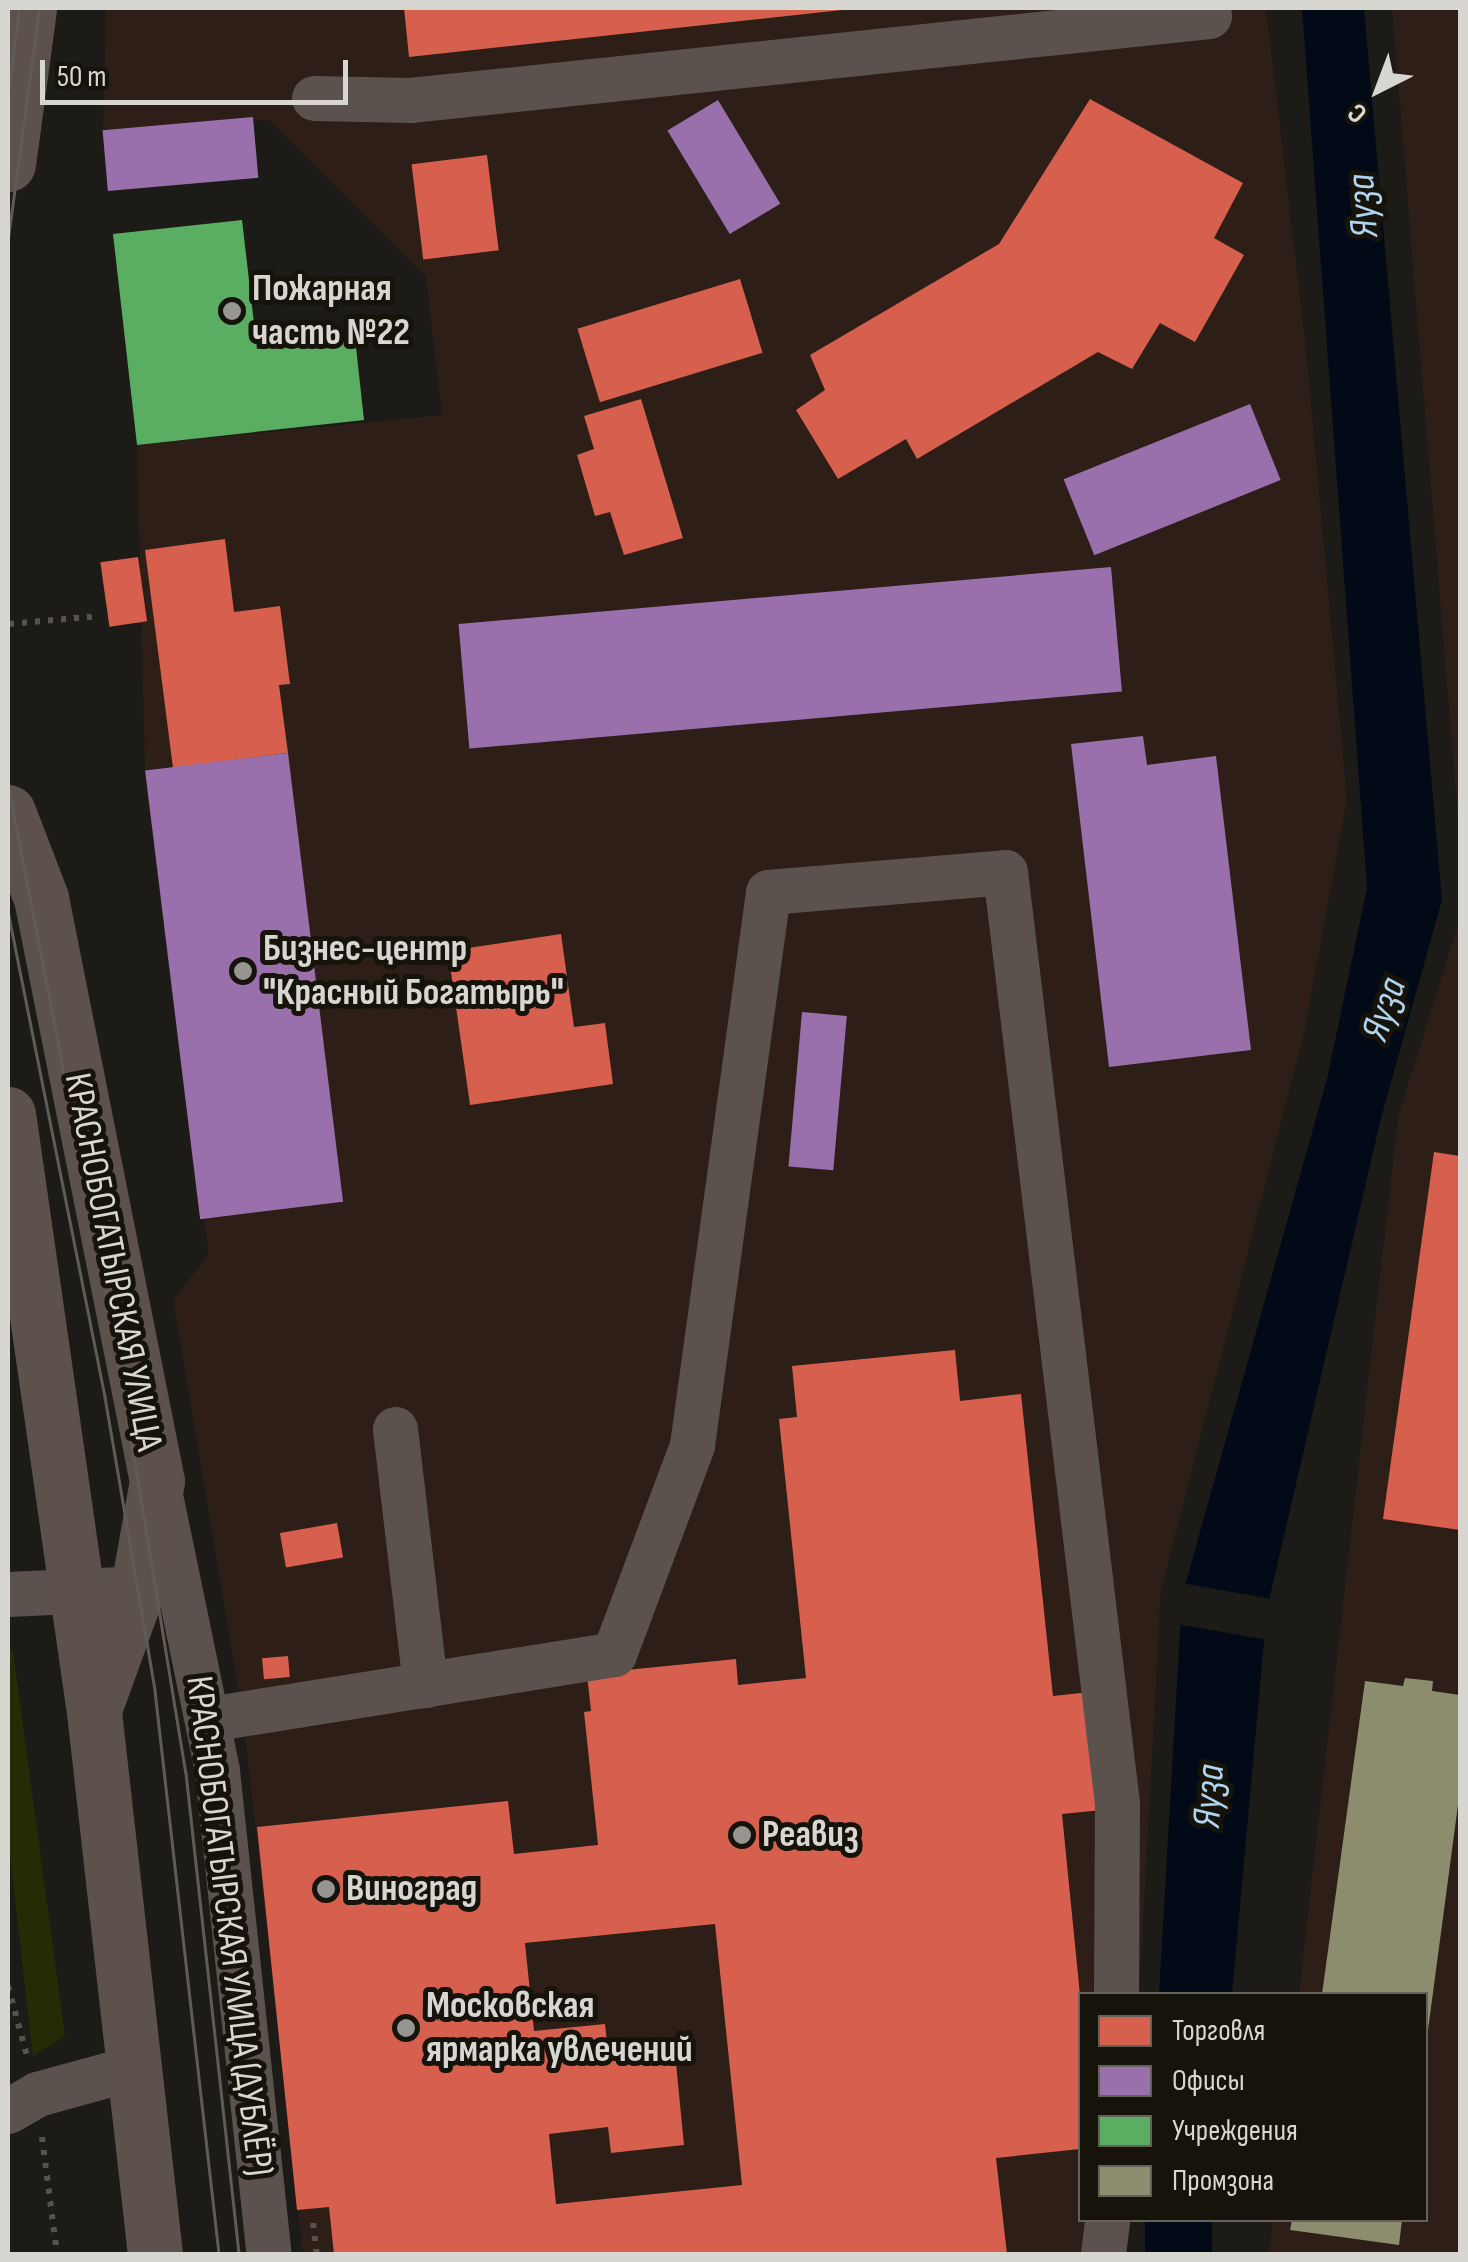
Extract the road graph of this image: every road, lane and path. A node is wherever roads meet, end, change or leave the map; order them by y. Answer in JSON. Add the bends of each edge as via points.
{"nodes":[{"id":1,"x":1208,"y":8,"type":"edge"},
{"id":2,"x":21,"y":21,"type":"edge"},
{"id":3,"x":314,"y":98,"type":"dead end"},
{"id":4,"x":8,"y":164,"type":"edge"},
{"id":5,"x":99,"y":616,"type":"dead end"},
{"id":6,"x":9,"y":624,"type":"edge"},
{"id":7,"x":8,"y":812,"type":"edge"},
{"id":8,"x":8,"y":1114,"type":"edge"},
{"id":9,"x":395,"y":1429,"type":"dead end"},
{"id":10,"x":157,"y":1481,"type":"junction"},
{"id":11,"x":138,"y":1588,"type":"junction"},
{"id":12,"x":8,"y":1594,"type":"edge"},
{"id":13,"x":78,"y":1594,"type":"junction"},
{"id":14,"x":425,"y":1684,"type":"junction"},
{"id":15,"x":94,"y":1712,"type":"junction"},
{"id":16,"x":209,"y":1719,"type":"junction"},
{"id":17,"x":1116,"y":1992,"type":"edge"},
{"id":18,"x":132,"y":2068,"type":"junction"},
{"id":19,"x":8,"y":2111,"type":"edge"},
{"id":20,"x":1107,"y":2222,"type":"edge"},
{"id":21,"x":314,"y":2223,"type":"dead end"},
{"id":22,"x":155,"y":2254,"type":"edge"},
{"id":23,"x":269,"y":2254,"type":"edge"},
{"id":24,"x":318,"y":2254,"type":"edge"},
{"id":25,"x":1103,"y":2254,"type":"edge"}],
"edges":[{"from":1,"to":3,"type":"street","via":[[1209,16],[410,100]]},
{"from":2,"to":4,"type":"main road"},
{"from":5,"to":6,"type":"path"},
{"from":7,"to":10,"type":"main road","name":"КРАСНОБОГАТЫРСКАЯ УЛИЦА","via":[[41,898]]},
{"from":8,"to":13,"type":"main road","name":"КРАСНОБОГАТЫРСКАЯ УЛИЦА"},
{"from":9,"to":14,"type":"street"},
{"from":10,"to":11,"type":"main road","name":"КРАСНОБОГАТЫРСКАЯ УЛИЦА"},
{"from":10,"to":16,"type":"street","name":"КРАСНОБОГАТЫРСКАЯ УЛИЦА (ДУБЛЁР)"},
{"from":11,"to":13,"type":"street"},
{"from":11,"to":15,"type":"main road","name":"КРАСНОБОГАТЫРСКАЯ УЛИЦА"},
{"from":12,"to":13,"type":"street"},
{"from":13,"to":15,"type":"main road","name":"КРАСНОБОГАТЫРСКАЯ УЛИЦА"},
{"from":14,"to":16,"type":"street"},
{"from":14,"to":17,"type":"street","via":[[614,1654],[692,1444],[768,892],[1004,872],[1117,1803]]},
{"from":15,"to":18,"type":"main road","name":"КРАСНОБОГАТЫРСКАЯ УЛИЦА"},
{"from":16,"to":23,"type":"street","name":"КРАСНОБОГАТЫРСКАЯ УЛИЦА (ДУБЛЁР)"},
{"from":18,"to":19,"type":"street","via":[[37,2094]]},
{"from":18,"to":22,"type":"main road","name":"КРАСНОБОГАТЫРСКАЯ УЛИЦА"},
{"from":20,"to":25,"type":"street"},
{"from":21,"to":24,"type":"path"}]}
